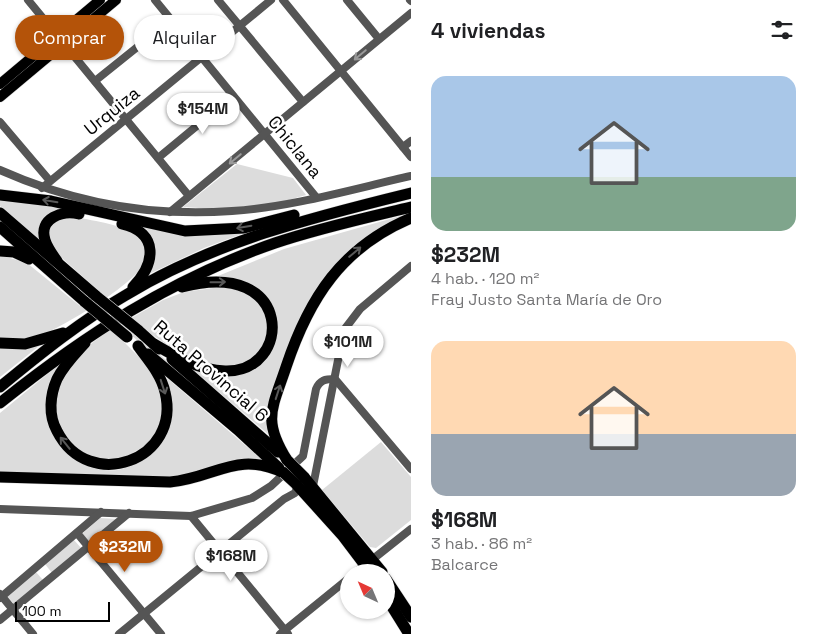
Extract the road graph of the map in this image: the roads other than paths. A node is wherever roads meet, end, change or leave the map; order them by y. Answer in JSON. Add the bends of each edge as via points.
{"nodes":[{"id":1,"x":28,"y":0,"type":"edge"},
{"id":2,"x":100,"y":0,"type":"edge"},
{"id":3,"x":116,"y":0,"type":"edge"},
{"id":4,"x":156,"y":0,"type":"edge"},
{"id":5,"x":218,"y":0,"type":"edge"},
{"id":6,"x":270,"y":0,"type":"edge"},
{"id":7,"x":283,"y":0,"type":"edge"},
{"id":8,"x":347,"y":0,"type":"edge"},
{"id":9,"x":411,"y":13,"type":"edge"},
{"id":10,"x":40,"y":15,"type":"edge"},
{"id":11,"x":85,"y":15,"type":"edge"},
{"id":12,"x":95,"y":15,"type":"edge"},
{"id":13,"x":167,"y":15,"type":"edge"},
{"id":14,"x":240,"y":26,"type":"junction"},
{"id":15,"x":235,"y":30,"type":"edge"},
{"id":16,"x":379,"y":39,"type":"junction"},
{"id":17,"x":134,"y":50,"type":"edge"},
{"id":18,"x":33,"y":60,"type":"edge"},
{"id":19,"x":40,"y":60,"type":"edge"},
{"id":20,"x":78,"y":60,"type":"edge"},
{"id":21,"x":198,"y":60,"type":"edge"},
{"id":22,"x":204,"y":60,"type":"edge"},
{"id":23,"x":341,"y":71,"type":"junction"},
{"id":24,"x":95,"y":81,"type":"junction"},
{"id":25,"x":0,"y":84,"type":"edge"},
{"id":26,"x":234,"y":96,"type":"junction"},
{"id":27,"x":0,"y":97,"type":"edge"},
{"id":28,"x":303,"y":102,"type":"junction"},
{"id":29,"x":126,"y":119,"type":"junction"},
{"id":30,"x":0,"y":122,"type":"edge"},
{"id":31,"x":265,"y":134,"type":"junction"},
{"id":32,"x":411,"y":141,"type":"edge"},
{"id":33,"x":403,"y":147,"type":"junction"},
{"id":34,"x":411,"y":157,"type":"edge"},
{"id":35,"x":158,"y":158,"type":"junction"},
{"id":36,"x":0,"y":170,"type":"edge"},
{"id":37,"x":411,"y":176,"type":"edge"},
{"id":38,"x":50,"y":181,"type":"junction"},
{"id":39,"x":42,"y":188,"type":"junction"},
{"id":40,"x":411,"y":193,"type":"edge"},
{"id":41,"x":0,"y":195,"type":"edge"},
{"id":42,"x":189,"y":196,"type":"junction"},
{"id":43,"x":316,"y":197,"type":"junction"},
{"id":44,"x":411,"y":207,"type":"edge"},
{"id":45,"x":170,"y":212,"type":"junction"},
{"id":46,"x":0,"y":213,"type":"edge"},
{"id":47,"x":326,"y":214,"type":"junction"},
{"id":48,"x":411,"y":218,"type":"edge"},
{"id":49,"x":0,"y":228,"type":"edge"},
{"id":50,"x":0,"y":251,"type":"edge"},
{"id":51,"x":57,"y":261,"type":"junction"},
{"id":52,"x":411,"y":266,"type":"edge"},
{"id":53,"x":56,"y":277,"type":"junction"},
{"id":54,"x":126,"y":294,"type":"junction"},
{"id":55,"x":154,"y":296,"type":"junction"},
{"id":56,"x":72,"y":330,"type":"junction"},
{"id":57,"x":96,"y":331,"type":"junction"},
{"id":58,"x":0,"y":343,"type":"edge"},
{"id":59,"x":154,"y":344,"type":"junction"},
{"id":60,"x":138,"y":346,"type":"junction"},
{"id":61,"x":334,"y":379,"type":"junction"},
{"id":62,"x":0,"y":387,"type":"edge"},
{"id":63,"x":0,"y":403,"type":"edge"},
{"id":64,"x":279,"y":460,"type":"junction"},
{"id":65,"x":411,"y":469,"type":"edge"},
{"id":66,"x":0,"y":477,"type":"edge"},
{"id":67,"x":299,"y":482,"type":"junction"},
{"id":68,"x":313,"y":486,"type":"junction"},
{"id":69,"x":0,"y":509,"type":"edge"},
{"id":70,"x":101,"y":512,"type":"junction"},
{"id":71,"x":129,"y":513,"type":"junction"},
{"id":72,"x":191,"y":516,"type":"junction"},
{"id":73,"x":411,"y":528,"type":"edge"},
{"id":74,"x":77,"y":533,"type":"junction"},
{"id":75,"x":88,"y":547,"type":"junction"},
{"id":76,"x":221,"y":552,"type":"junction"},
{"id":77,"x":367,"y":564,"type":"edge"},
{"id":78,"x":368,"y":564,"type":"edge"},
{"id":79,"x":371,"y":564,"type":"edge"},
{"id":80,"x":38,"y":565,"type":"junction"},
{"id":81,"x":49,"y":579,"type":"junction"},
{"id":82,"x":340,"y":586,"type":"edge"},
{"id":83,"x":395,"y":593,"type":"edge"},
{"id":84,"x":1,"y":596,"type":"edge"},
{"id":85,"x":12,"y":609,"type":"junction"},
{"id":86,"x":395,"y":611,"type":"edge"},
{"id":87,"x":144,"y":613,"type":"junction"},
{"id":88,"x":411,"y":617,"type":"edge"},
{"id":89,"x":0,"y":620,"type":"edge"},
{"id":90,"x":284,"y":633,"type":"edge"},
{"id":91,"x":33,"y":634,"type":"edge"},
{"id":92,"x":119,"y":634,"type":"edge"},
{"id":93,"x":161,"y":634,"type":"edge"},
{"id":94,"x":410,"y":634,"type":"edge"}],
"edges":[{"from":1,"to":10,"type":"street"},
{"from":2,"to":11,"type":"main road"},
{"from":3,"to":12,"type":"main road"},
{"from":4,"to":13,"type":"street","name":"Chiclana"},
{"from":5,"to":14,"type":"street"},
{"from":6,"to":14,"type":"street","name":"Urquiza"},
{"from":7,"to":23,"type":"street"},
{"from":8,"to":16,"type":"street"},
{"from":9,"to":16,"type":"street"},
{"from":14,"to":15,"type":"street","name":"Urquiza"},
{"from":14,"to":28,"type":"street"},
{"from":16,"to":23,"type":"street","one_way":true},
{"from":17,"to":24,"type":"street"},
{"from":18,"to":25,"type":"main road"},
{"from":19,"to":27,"type":"main road"},
{"from":20,"to":24,"type":"street"},
{"from":21,"to":29,"type":"street","name":"Urquiza"},
{"from":22,"to":26,"type":"street","name":"Chiclana"},
{"from":23,"to":28,"type":"street"},
{"from":23,"to":33,"type":"street"},
{"from":24,"to":29,"type":"street"},
{"from":26,"to":31,"type":"street","name":"Chiclana"},
{"from":26,"to":35,"type":"street"},
{"from":28,"to":31,"type":"street"},
{"from":29,"to":35,"type":"street"},
{"from":29,"to":38,"type":"street","name":"Urquiza"},
{"from":30,"to":38,"type":"street"},
{"from":31,"to":42,"type":"street","one_way":true},
{"from":31,"to":43,"type":"street","name":"Chiclana"},
{"from":32,"to":33,"type":"street"},
{"from":33,"to":34,"type":"street"},
{"from":35,"to":42,"type":"street"},
{"from":36,"to":39,"type":"street"},
{"from":37,"to":43,"type":"street"},
{"from":38,"to":39,"type":"street","name":"Urquiza"},
{"from":39,"to":45,"type":"street","via":[[138,211]]},
{"from":40,"to":47,"type":"highway"},
{"from":47,"to":41,"type":"highway","one_way":true,"via":[[292,216],[244,228],[191,231],[50,201]]},
{"from":42,"to":45,"type":"street"},
{"from":43,"to":45,"type":"street","via":[[232,211]]},
{"from":44,"to":55,"type":"highway","via":[[273,244]]},
{"from":46,"to":51,"type":"highway","name":"Ruta Provincial 6"},
{"from":47,"to":54,"type":"highway","via":[[274,229]]},
{"from":64,"to":48,"type":"highway","one_way":true,"via":[[270,426],[271,411],[291,351],[311,306],[323,286],[353,253],[379,234]]},
{"from":49,"to":53,"type":"highway","name":"Ruta Provincial 6"},
{"from":50,"to":53,"type":"highway","via":[[19,253]]},
{"from":51,"to":54,"type":"highway","via":[[44,233],[53,216],[74,213],[134,228],[147,242],[150,261],[144,275]]},
{"from":51,"to":59,"type":"highway","name":"Ruta Provincial 6","bridge":true},
{"from":52,"to":61,"type":"street","via":[[349,321],[342,336]]},
{"from":53,"to":60,"type":"highway","name":"Ruta Provincial 6","bridge":true},
{"from":54,"to":56,"type":"highway"},
{"from":55,"to":57,"type":"highway"},
{"from":55,"to":59,"type":"highway","one_way":true,"via":[[195,284],[237,284],[250,289],[262,300],[272,325],[268,345],[260,357],[233,371],[195,365]]},
{"from":56,"to":58,"type":"highway","via":[[25,344]]},
{"from":56,"to":62,"type":"highway"},
{"from":60,"to":57,"type":"highway","one_way":true,"via":[[155,370],[165,392],[167,413],[161,433],[150,448],[128,461],[106,465],[90,462],[72,451],[60,436],[52,419],[51,402],[61,372]]},
{"from":57,"to":63,"type":"highway"},
{"from":59,"to":64,"type":"highway","name":"Ruta Provincial 6"},
{"from":60,"to":64,"type":"highway","name":"Ruta Provincial 6"},
{"from":61,"to":65,"type":"street"},
{"from":61,"to":68,"type":"street"},
{"from":61,"to":72,"type":"street","via":[[326,379],[318,385],[303,456],[278,481],[252,498]]},
{"from":64,"to":66,"type":"highway","via":[[238,464],[170,482]]},
{"from":64,"to":67,"type":"highway","name":"Ruta Provincial 6","bridge":true},
{"from":64,"to":67,"type":"highway","name":"Ruta Provincial 6","bridge":true,"via":[[284,473]]},
{"from":67,"to":68,"type":"highway","name":"Ruta Provincial 6"},
{"from":67,"to":76,"type":"street","via":[[295,493]]},
{"from":67,"to":77,"type":"highway","name":"Ruta Provincial 6"},
{"from":68,"to":78,"type":"highway","name":"Ruta Provincial 6"},
{"from":69,"to":70,"type":"street"},
{"from":70,"to":71,"type":"street"},
{"from":70,"to":74,"type":"street"},
{"from":71,"to":72,"type":"street"},
{"from":71,"to":75,"type":"street"},
{"from":72,"to":76,"type":"street"},
{"from":73,"to":79,"type":"street"},
{"from":74,"to":75,"type":"street"},
{"from":74,"to":80,"type":"street"},
{"from":75,"to":81,"type":"street"},
{"from":75,"to":87,"type":"street"},
{"from":76,"to":87,"type":"street"},
{"from":76,"to":90,"type":"street"},
{"from":80,"to":81,"type":"street"},
{"from":80,"to":84,"type":"street"},
{"from":81,"to":85,"type":"street"},
{"from":82,"to":90,"type":"street"},
{"from":83,"to":88,"type":"highway"},
{"from":84,"to":85,"type":"street"},
{"from":85,"to":89,"type":"street"},
{"from":85,"to":91,"type":"street"},
{"from":86,"to":94,"type":"highway"},
{"from":87,"to":92,"type":"street"},
{"from":87,"to":93,"type":"street"}]}
